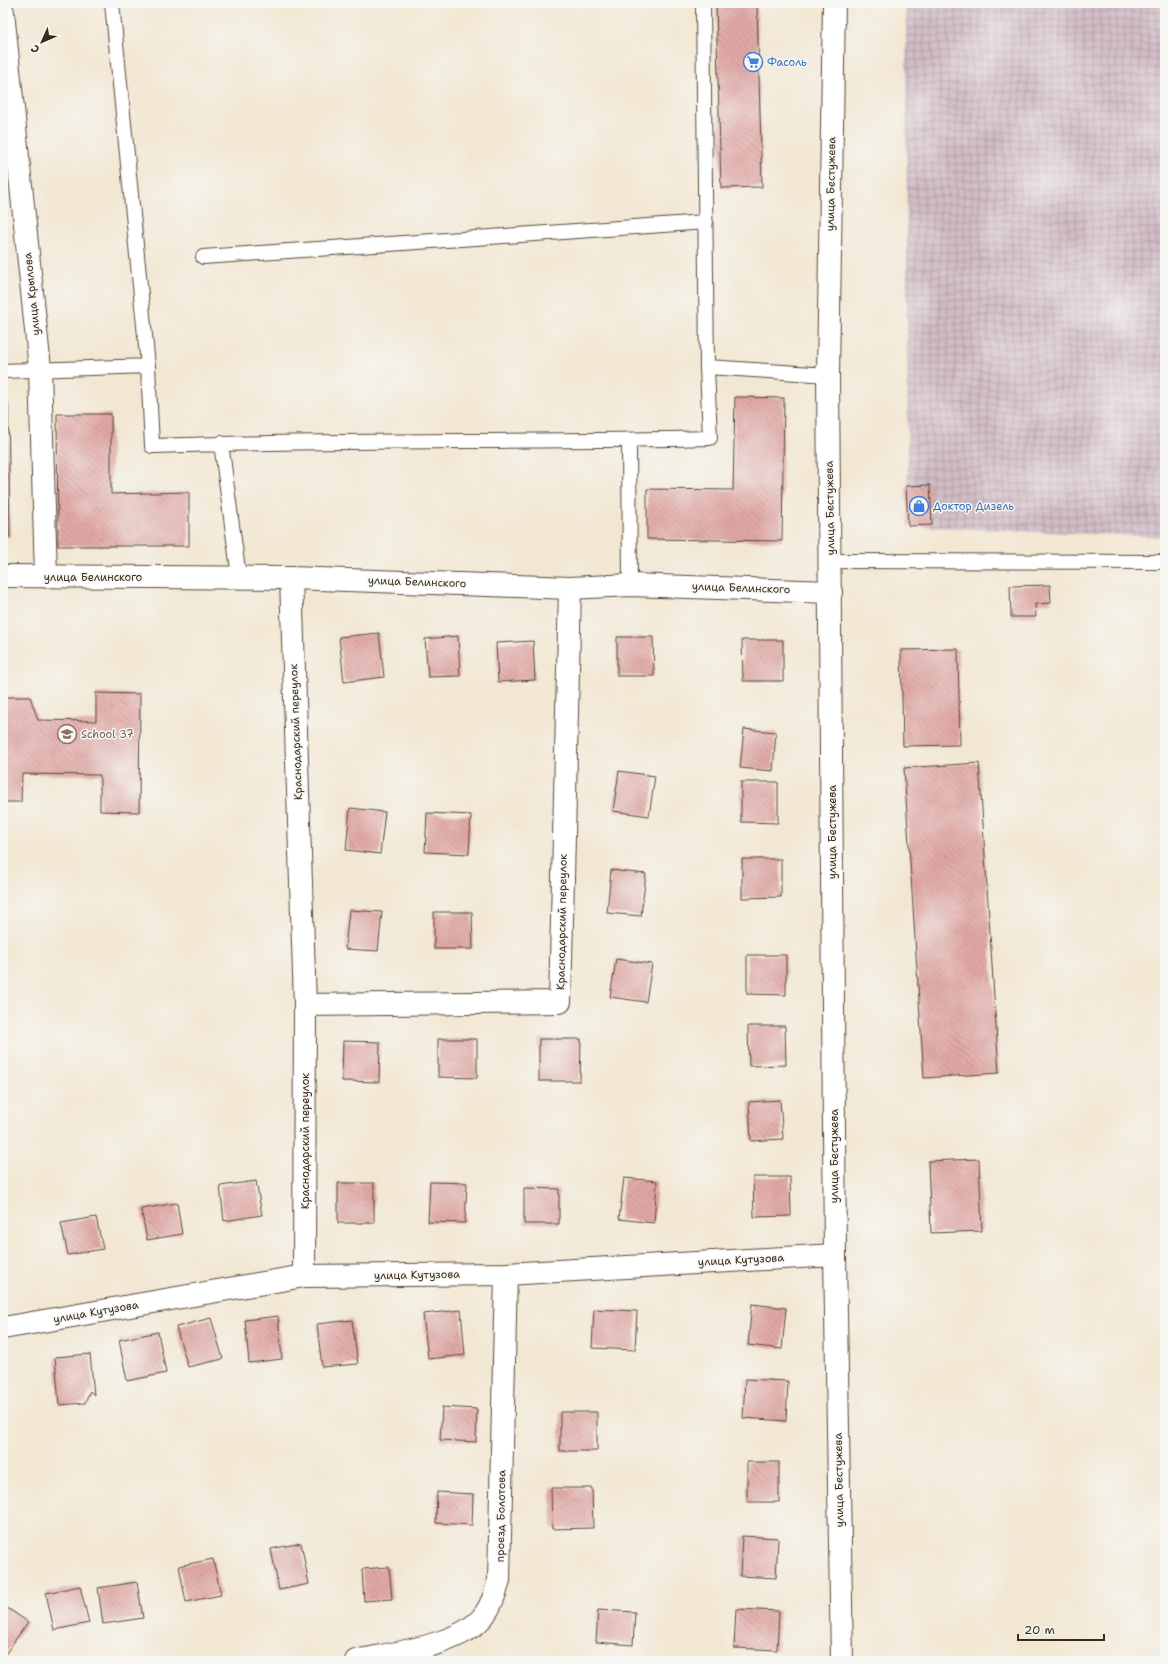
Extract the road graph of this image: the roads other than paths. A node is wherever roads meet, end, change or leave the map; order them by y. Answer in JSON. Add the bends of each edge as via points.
{"nodes":[{"id":1,"x":112,"y":3,"type":"edge"},
{"id":2,"x":703,"y":3,"type":"edge"},
{"id":3,"x":834,"y":3,"type":"edge"},
{"id":4,"x":3,"y":12,"type":"edge"},
{"id":5,"x":706,"y":222,"type":"junction"},
{"id":6,"x":203,"y":257,"type":"dead end"},
{"id":7,"x":148,"y":366,"type":"junction"},
{"id":8,"x":707,"y":367,"type":"junction"},
{"id":9,"x":40,"y":369,"type":"junction"},
{"id":10,"x":3,"y":371,"type":"edge"},
{"id":11,"x":828,"y":374,"type":"junction"},
{"id":12,"x":629,"y":440,"type":"junction"},
{"id":13,"x":221,"y":443,"type":"junction"},
{"id":14,"x":830,"y":561,"type":"junction"},
{"id":15,"x":1165,"y":562,"type":"edge"},
{"id":16,"x":3,"y":576,"type":"edge"},
{"id":17,"x":46,"y":577,"type":"junction"},
{"id":18,"x":239,"y":577,"type":"junction"},
{"id":19,"x":291,"y":578,"type":"junction"},
{"id":20,"x":630,"y":585,"type":"junction"},
{"id":21,"x":570,"y":588,"type":"junction"},
{"id":22,"x":831,"y":592,"type":"junction"},
{"id":23,"x":305,"y":1005,"type":"junction"},
{"id":24,"x":835,"y":1255,"type":"junction"},
{"id":25,"x":506,"y":1274,"type":"junction"},
{"id":26,"x":304,"y":1276,"type":"junction"},
{"id":27,"x":3,"y":1328,"type":"edge"},
{"id":28,"x":356,"y":1661,"type":"edge"},
{"id":29,"x":842,"y":1661,"type":"edge"}],
"edges":[{"from":1,"to":7,"type":"lane"},
{"from":2,"to":5,"type":"lane"},
{"from":3,"to":11,"type":"street","name":"улица Бестужева"},
{"from":4,"to":9,"type":"street","name":"улица Крылова"},
{"from":5,"to":6,"type":"lane"},
{"from":5,"to":8,"type":"lane"},
{"from":7,"to":9,"type":"lane"},
{"from":7,"to":13,"type":"lane","via":[[152,446]]},
{"from":8,"to":11,"type":"lane"},
{"from":8,"to":12,"type":"lane","via":[[710,438]]},
{"from":9,"to":10,"type":"lane"},
{"from":9,"to":17,"type":"street","name":"улица Крылова"},
{"from":11,"to":14,"type":"street","name":"улица Бестужева"},
{"from":12,"to":13,"type":"lane"},
{"from":12,"to":20,"type":"lane"},
{"from":13,"to":18,"type":"lane"},
{"from":14,"to":15,"type":"lane"},
{"from":14,"to":22,"type":"street","name":"улица Бестужева"},
{"from":16,"to":17,"type":"street","name":"улица Белинского"},
{"from":17,"to":18,"type":"street","name":"улица Белинского"},
{"from":18,"to":19,"type":"street","name":"улица Белинского"},
{"from":19,"to":21,"type":"street","name":"улица Белинского"},
{"from":19,"to":23,"type":"street","name":"Краснодарский переулок"},
{"from":20,"to":21,"type":"street","name":"улица Белинского"},
{"from":20,"to":22,"type":"street","name":"улица Белинского"},
{"from":21,"to":23,"type":"street","name":"Краснодарский переулок","via":[[560,1002]]},
{"from":22,"to":24,"type":"street","name":"улица Бестужева"},
{"from":23,"to":26,"type":"street","name":"Краснодарский переулок"},
{"from":24,"to":25,"type":"street","name":"улица Кутузова"},
{"from":24,"to":29,"type":"street","name":"улица Бестужева"},
{"from":25,"to":26,"type":"street","name":"улица Кутузова"},
{"from":25,"to":28,"type":"street","name":"проезд Болотова","via":[[499,1580],[493,1599],[484,1615],[468,1630],[440,1643]]},
{"from":26,"to":27,"type":"street","name":"улица Кутузова"}]}
